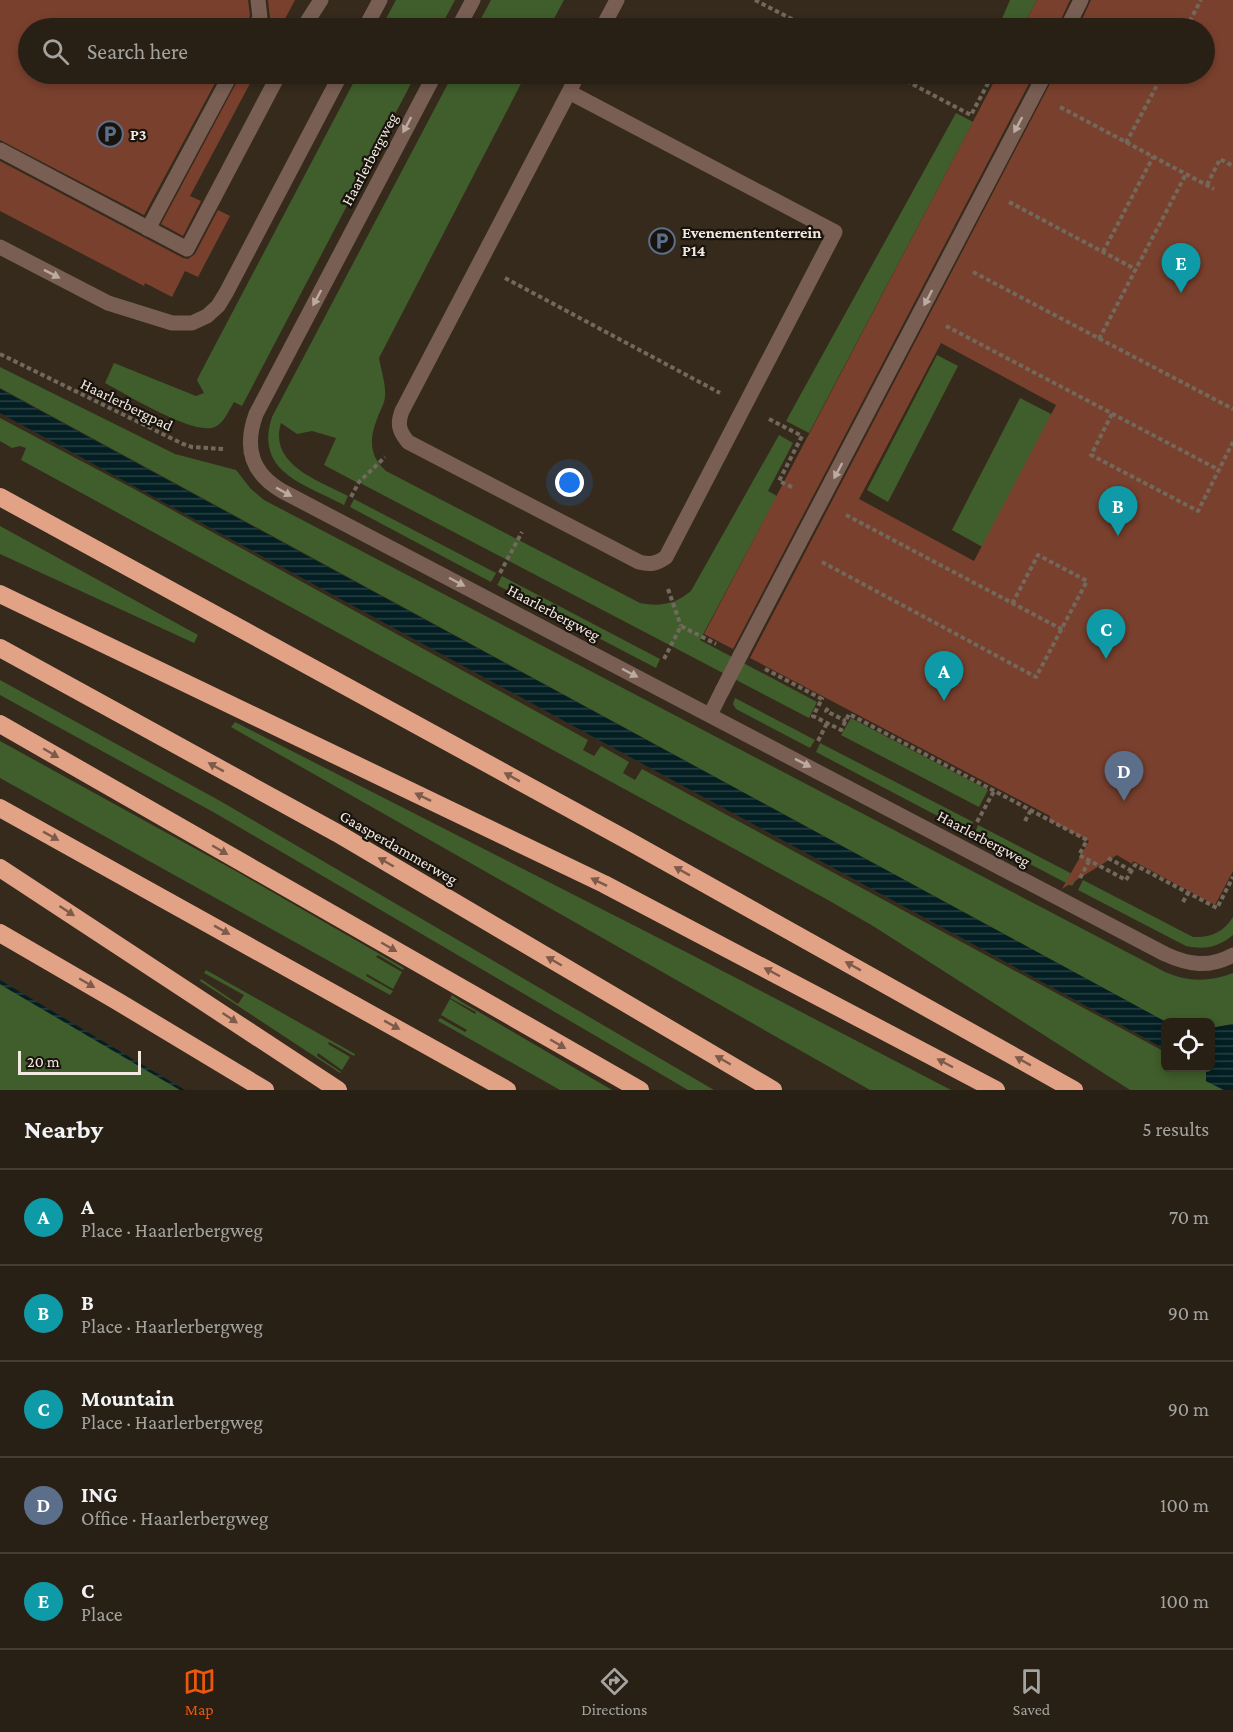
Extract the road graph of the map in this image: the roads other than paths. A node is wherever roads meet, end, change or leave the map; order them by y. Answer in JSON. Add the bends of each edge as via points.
{"nodes":[{"id":1,"x":258,"y":0,"type":"edge"},
{"id":2,"x":321,"y":0,"type":"edge"},
{"id":3,"x":380,"y":0,"type":"edge"},
{"id":4,"x":473,"y":0,"type":"edge"},
{"id":5,"x":617,"y":0,"type":"edge"},
{"id":6,"x":1081,"y":0,"type":"edge"},
{"id":7,"x":260,"y":18,"type":"edge"},
{"id":8,"x":309,"y":18,"type":"edge"},
{"id":9,"x":370,"y":18,"type":"edge"},
{"id":10,"x":463,"y":18,"type":"edge"},
{"id":11,"x":607,"y":18,"type":"edge"},
{"id":12,"x":1072,"y":18,"type":"edge"},
{"id":13,"x":226,"y":84,"type":"edge"},
{"id":14,"x":274,"y":84,"type":"edge"},
{"id":15,"x":336,"y":84,"type":"edge"},
{"id":16,"x":430,"y":84,"type":"edge"},
{"id":17,"x":573,"y":84,"type":"edge"},
{"id":18,"x":1040,"y":84,"type":"edge"},
{"id":19,"x":569,"y":92,"type":"junction"},
{"id":20,"x":0,"y":150,"type":"edge"},
{"id":21,"x":148,"y":229,"type":"junction"},
{"id":22,"x":0,"y":247,"type":"edge"},
{"id":23,"x":0,"y":496,"type":"edge"},
{"id":24,"x":0,"y":594,"type":"edge"},
{"id":25,"x":0,"y":648,"type":"edge"},
{"id":26,"x":710,"y":715,"type":"junction"},
{"id":27,"x":0,"y":724,"type":"edge"},
{"id":28,"x":0,"y":808,"type":"edge"},
{"id":29,"x":0,"y":868,"type":"edge"},
{"id":30,"x":0,"y":933,"type":"edge"},
{"id":31,"x":1233,"y":955,"type":"edge"},
{"id":32,"x":265,"y":1090,"type":"edge"},
{"id":33,"x":338,"y":1090,"type":"edge"},
{"id":34,"x":507,"y":1090,"type":"edge"},
{"id":35,"x":640,"y":1090,"type":"edge"},
{"id":36,"x":773,"y":1090,"type":"edge"},
{"id":37,"x":996,"y":1090,"type":"edge"},
{"id":38,"x":1074,"y":1090,"type":"edge"}],
"edges":[{"from":1,"to":7,"type":"street"},
{"from":2,"to":8,"type":"street"},
{"from":3,"to":9,"type":"street"},
{"from":4,"to":10,"type":"street"},
{"from":5,"to":11,"type":"street"},
{"from":6,"to":12,"type":"street"},
{"from":13,"to":21,"type":"street"},
{"from":14,"to":21,"type":"street","via":[[187,249]]},
{"from":22,"to":15,"type":"street","one_way":true,"via":[[108,303],[172,323],[192,323],[207,316],[226,293]]},
{"from":16,"to":26,"type":"street","name":"Haarlerbergweg","one_way":true,"via":[[256,414],[251,431],[254,464],[276,487]]},
{"from":17,"to":19,"type":"street"},
{"from":18,"to":26,"type":"street","one_way":true,"bridge":true},
{"from":19,"to":19,"type":"street","via":[[398,422],[400,433],[408,442],[649,564],[666,556],[835,232]]},
{"from":20,"to":21,"type":"street"},
{"from":38,"to":23,"type":"highway","one_way":true},
{"from":37,"to":24,"type":"highway","one_way":true,"via":[[604,885]]},
{"from":36,"to":25,"type":"highway","name":"Gaasperdammerweg","one_way":true,"via":[[337,833]]},
{"from":26,"to":31,"type":"street","name":"Haarlerbergweg","one_way":true,"via":[[1177,959],[1204,965]]},
{"from":27,"to":35,"type":"highway","one_way":true},
{"from":28,"to":34,"type":"highway","one_way":true},
{"from":29,"to":33,"type":"highway","one_way":true},
{"from":30,"to":32,"type":"highway","one_way":true}]}
